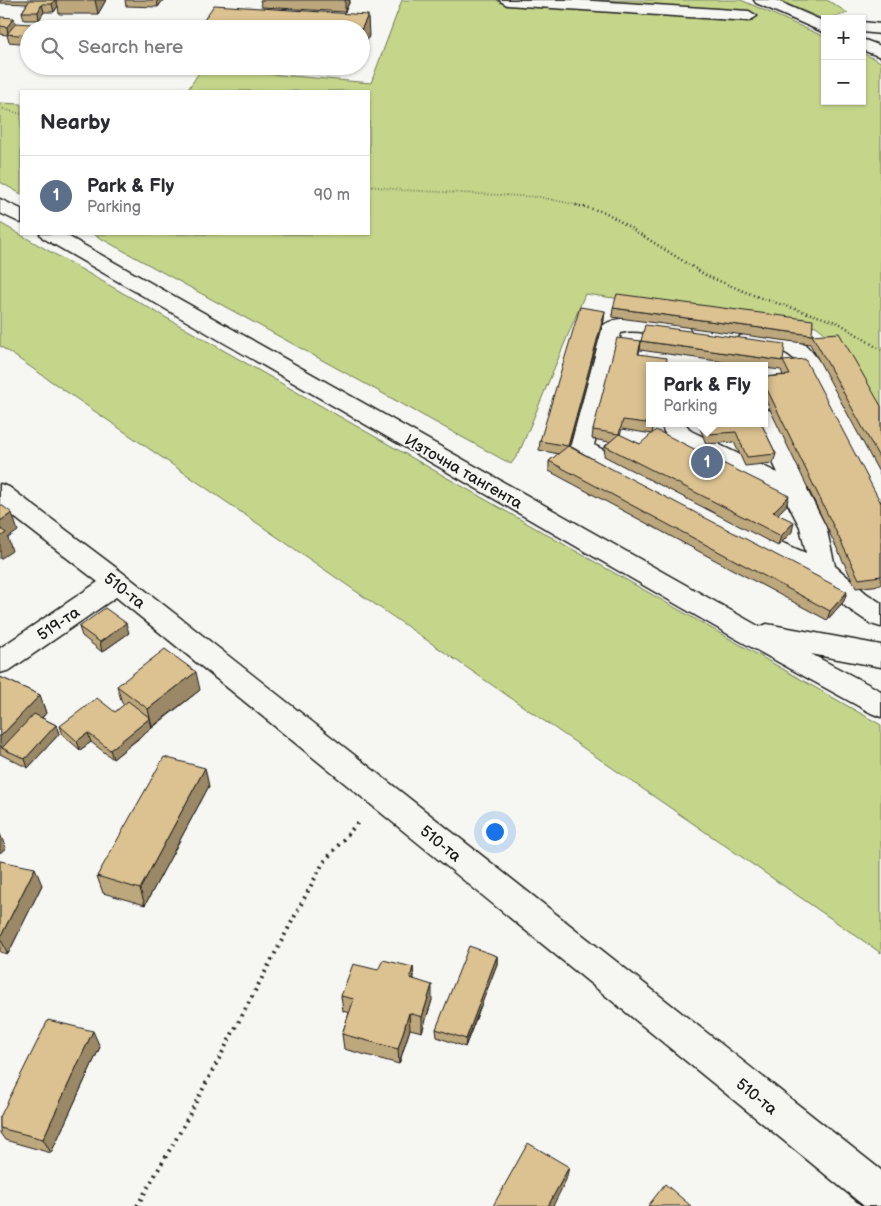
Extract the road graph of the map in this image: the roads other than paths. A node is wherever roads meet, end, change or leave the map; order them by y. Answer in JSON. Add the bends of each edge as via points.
{"nodes":[{"id":1,"x":507,"y":0,"type":"edge"},
{"id":2,"x":762,"y":0,"type":"edge"},
{"id":3,"x":749,"y":16,"type":"dead end"},
{"id":4,"x":821,"y":26,"type":"edge"},
{"id":5,"x":866,"y":28,"type":"edge"},
{"id":6,"x":881,"y":30,"type":"edge"},
{"id":7,"x":866,"y":46,"type":"edge"},
{"id":8,"x":881,"y":52,"type":"edge"},
{"id":9,"x":0,"y":205,"type":"edge"},
{"id":10,"x":20,"y":216,"type":"edge"},
{"id":11,"x":52,"y":235,"type":"edge"},
{"id":12,"x":768,"y":424,"type":"edge"},
{"id":13,"x":674,"y":427,"type":"edge"},
{"id":14,"x":794,"y":490,"type":"junction"},
{"id":15,"x":881,"y":492,"type":"edge"},
{"id":16,"x":0,"y":493,"type":"edge"},
{"id":17,"x":833,"y":578,"type":"junction"},
{"id":18,"x":117,"y":583,"type":"junction"},
{"id":19,"x":881,"y":607,"type":"edge"},
{"id":20,"x":881,"y":617,"type":"edge"},
{"id":21,"x":743,"y":630,"type":"junction"},
{"id":22,"x":881,"y":656,"type":"edge"},
{"id":23,"x":0,"y":662,"type":"edge"},
{"id":24,"x":881,"y":705,"type":"edge"},
{"id":25,"x":881,"y":1196,"type":"edge"}],
"edges":[{"from":1,"to":3,"type":"street"},
{"from":2,"to":4,"type":"street"},
{"from":5,"to":6,"type":"street"},
{"from":7,"to":8,"type":"street"},
{"from":9,"to":10,"type":"street"},
{"from":11,"to":21,"type":"street","name":"Източна тангента"},
{"from":12,"to":14,"type":"street","via":[[794,479]]},
{"from":13,"to":14,"type":"street","via":[[682,437]]},
{"from":14,"to":17,"type":"street"},
{"from":15,"to":17,"type":"street","via":[[815,369],[798,351],[790,347],[632,325],[611,329],[582,446],[588,453]]},
{"from":16,"to":18,"type":"street","name":"510-та"},
{"from":17,"to":19,"type":"street"},
{"from":17,"to":20,"type":"street","via":[[856,600]]},
{"from":18,"to":23,"type":"street","name":"519-та"},
{"from":18,"to":25,"type":"street","name":"510-та"},
{"from":21,"to":22,"type":"street"},
{"from":21,"to":24,"type":"street","name":"Източна тангента"}]}
